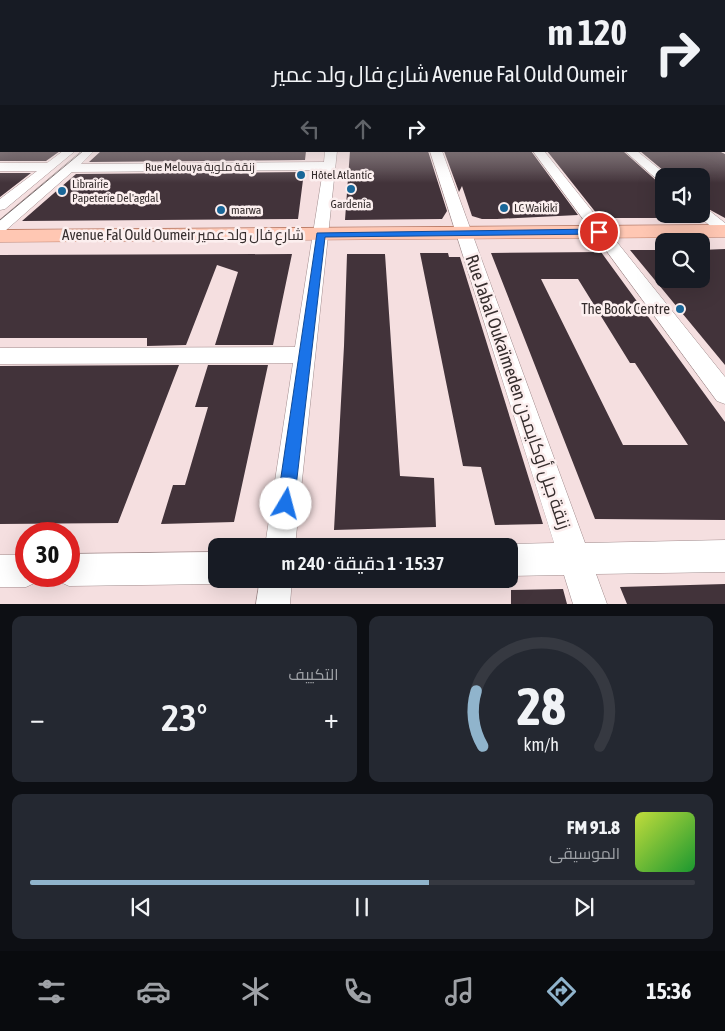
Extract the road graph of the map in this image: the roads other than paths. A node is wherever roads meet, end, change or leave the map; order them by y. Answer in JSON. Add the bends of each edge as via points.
{"nodes":[{"id":1,"x":69,"y":152,"type":"edge"},
{"id":2,"x":88,"y":152,"type":"edge"},
{"id":3,"x":436,"y":152,"type":"edge"},
{"id":4,"x":539,"y":152,"type":"edge"},
{"id":5,"x":631,"y":152,"type":"edge"},
{"id":6,"x":330,"y":159,"type":"edge"},
{"id":7,"x":0,"y":167,"type":"edge"},
{"id":8,"x":50,"y":167,"type":"junction"},
{"id":9,"x":70,"y":168,"type":"junction"},
{"id":10,"x":655,"y":172,"type":"edge"},
{"id":11,"x":0,"y":206,"type":"edge"},
{"id":12,"x":710,"y":218,"type":"edge"},
{"id":13,"x":0,"y":228,"type":"edge"},
{"id":14,"x":725,"y":231,"type":"edge"},
{"id":15,"x":599,"y":232,"type":"junction"},
{"id":16,"x":464,"y":233,"type":"junction"},
{"id":17,"x":320,"y":234,"type":"junction"},
{"id":18,"x":0,"y":236,"type":"edge"},
{"id":19,"x":305,"y":355,"type":"junction"},
{"id":20,"x":0,"y":356,"type":"edge"},
{"id":21,"x":725,"y":394,"type":"edge"},
{"id":22,"x":281,"y":538,"type":"edge"},
{"id":23,"x":725,"y":556,"type":"edge"},
{"id":24,"x":574,"y":559,"type":"junction"},
{"id":25,"x":518,"y":560,"type":"edge"},
{"id":26,"x":208,"y":568,"type":"edge"},
{"id":27,"x":80,"y":570,"type":"edge"},
{"id":28,"x":0,"y":571,"type":"edge"},
{"id":29,"x":15,"y":571,"type":"edge"},
{"id":30,"x":275,"y":588,"type":"edge"},
{"id":31,"x":273,"y":604,"type":"edge"},
{"id":32,"x":590,"y":604,"type":"edge"}],
"edges":[{"from":1,"to":8,"type":"street"},
{"from":2,"to":9,"type":"street"},
{"from":3,"to":16,"type":"street","name":"Rue Jabal Oukaïmeden زنقة جبل أوكايمدن"},
{"from":4,"to":15,"type":"street"},
{"from":5,"to":10,"type":"street"},
{"from":6,"to":9,"type":"street","name":"Rue Melouya زنقة ملوية"},
{"from":6,"to":17,"type":"street"},
{"from":7,"to":8,"type":"street"},
{"from":8,"to":11,"type":"street"},
{"from":9,"to":13,"type":"street"},
{"from":12,"to":14,"type":"street"},
{"from":14,"to":15,"type":"main road","name":"Avenue Fal Ould Oumeir شارع فال ولد عمير"},
{"from":15,"to":16,"type":"main road","name":"Avenue Fal Ould Oumeir شارع فال ولد عمير"},
{"from":15,"to":21,"type":"street"},
{"from":16,"to":17,"type":"main road","name":"Avenue Fal Ould Oumeir شارع فال ولد عمير"},
{"from":16,"to":24,"type":"street","name":"Rue Jabal Oukaïmeden زنقة جبل أوكايمدن"},
{"from":17,"to":18,"type":"main road","name":"Avenue Fal Ould Oumeir شارع فال ولد عمير"},
{"from":17,"to":19,"type":"street"},
{"from":19,"to":20,"type":"street"},
{"from":19,"to":22,"type":"street"},
{"from":23,"to":24,"type":"street"},
{"from":24,"to":25,"type":"street"},
{"from":24,"to":32,"type":"street","name":"Rue Jabal Oukaïmeden زنقة جبل أوكايمدن"},
{"from":26,"to":27,"type":"street"},
{"from":28,"to":29,"type":"street"},
{"from":30,"to":31,"type":"street"}]}
